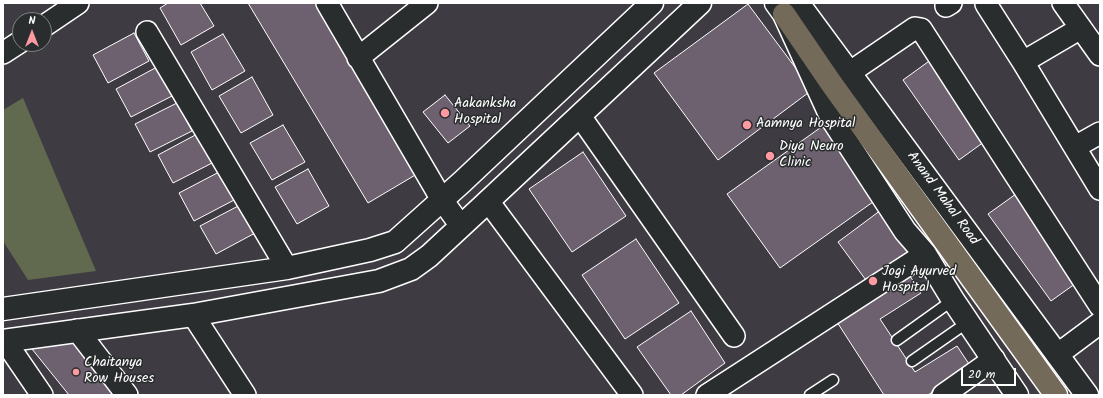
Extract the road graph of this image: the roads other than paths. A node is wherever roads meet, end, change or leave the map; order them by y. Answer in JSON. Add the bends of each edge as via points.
{"nodes":[{"id":1,"x":78,"y":3,"type":"edge"},
{"id":2,"x":427,"y":3,"type":"edge"},
{"id":3,"x":652,"y":3,"type":"edge"},
{"id":4,"x":700,"y":3,"type":"edge"},
{"id":5,"x":1063,"y":3,"type":"edge"},
{"id":6,"x":986,"y":4,"type":"dead end"},
{"id":7,"x":330,"y":5,"type":"edge"},
{"id":8,"x":786,"y":7,"type":"edge"},
{"id":9,"x":52,"y":21,"type":"edge"},
{"id":10,"x":1081,"y":28,"type":"junction"},
{"id":11,"x":147,"y":32,"type":"dead end"},
{"id":12,"x":12,"y":47,"type":"edge"},
{"id":13,"x":3,"y":53,"type":"edge"},
{"id":14,"x":1100,"y":54,"type":"edge"},
{"id":15,"x":358,"y":58,"type":"junction"},
{"id":16,"x":1023,"y":62,"type":"junction"},
{"id":17,"x":840,"y":78,"type":"junction"},
{"id":18,"x":580,"y":116,"type":"junction"},
{"id":19,"x":1100,"y":133,"type":"edge"},
{"id":20,"x":1075,"y":147,"type":"junction"},
{"id":21,"x":1100,"y":189,"type":"edge"},
{"id":22,"x":442,"y":200,"type":"junction"},
{"id":23,"x":488,"y":201,"type":"junction"},
{"id":24,"x":461,"y":226,"type":"junction"},
{"id":25,"x":925,"y":254,"type":"junction"},
{"id":26,"x":286,"y":268,"type":"junction"},
{"id":27,"x":953,"y":300,"type":"junction"},
{"id":28,"x":1100,"y":306,"type":"edge"},
{"id":29,"x":3,"y":309,"type":"edge"},
{"id":30,"x":193,"y":315,"type":"junction"},
{"id":31,"x":968,"y":322,"type":"junction"},
{"id":32,"x":1100,"y":323,"type":"edge"},
{"id":33,"x":77,"y":330,"type":"junction"},
{"id":34,"x":734,"y":336,"type":"dead end"},
{"id":35,"x":897,"y":340,"type":"dead end"},
{"id":36,"x":4,"y":341,"type":"edge"},
{"id":37,"x":1057,"y":356,"type":"junction"},
{"id":38,"x":994,"y":359,"type":"junction"},
{"id":39,"x":912,"y":361,"type":"dead end"},
{"id":40,"x":833,"y":380,"type":"dead end"},
{"id":41,"x":42,"y":395,"type":"edge"},
{"id":42,"x":127,"y":395,"type":"edge"},
{"id":43,"x":245,"y":395,"type":"edge"},
{"id":44,"x":632,"y":395,"type":"edge"},
{"id":45,"x":707,"y":395,"type":"edge"},
{"id":46,"x":810,"y":395,"type":"edge"},
{"id":47,"x":943,"y":395,"type":"edge"},
{"id":48,"x":1017,"y":395,"type":"edge"},
{"id":49,"x":1056,"y":395,"type":"edge"},
{"id":50,"x":1087,"y":395,"type":"edge"}],
"edges":[{"from":1,"to":9,"type":"street"},
{"from":2,"to":15,"type":"street"},
{"from":3,"to":22,"type":"street"},
{"from":4,"to":18,"type":"street"},
{"from":5,"to":10,"type":"street"},
{"from":6,"to":16,"type":"street"},
{"from":7,"to":15,"type":"street"},
{"from":8,"to":17,"type":"highway"},
{"from":8,"to":25,"type":"street","via":[[832,119],[905,232]]},
{"from":10,"to":14,"type":"street"},
{"from":10,"to":16,"type":"street"},
{"from":11,"to":26,"type":"street"},
{"from":12,"to":13,"type":"street"},
{"from":15,"to":22,"type":"street"},
{"from":16,"to":20,"type":"street"},
{"from":17,"to":28,"type":"street","via":[[915,28],[921,29]]},
{"from":17,"to":37,"type":"street","name":"Anand Mahal Road"},
{"from":17,"to":49,"type":"highway"},
{"from":18,"to":23,"type":"street"},
{"from":18,"to":34,"type":"street"},
{"from":19,"to":20,"type":"street"},
{"from":20,"to":21,"type":"street"},
{"from":22,"to":24,"type":"street"},
{"from":22,"to":26,"type":"street","via":[[395,242]]},
{"from":23,"to":24,"type":"street"},
{"from":23,"to":44,"type":"street"},
{"from":24,"to":30,"type":"street","via":[[411,269],[379,281]]},
{"from":25,"to":27,"type":"street"},
{"from":25,"to":45,"type":"street"},
{"from":26,"to":29,"type":"street"},
{"from":27,"to":31,"type":"street"},
{"from":27,"to":35,"type":"lane"},
{"from":30,"to":33,"type":"street"},
{"from":30,"to":43,"type":"street"},
{"from":31,"to":38,"type":"street"},
{"from":31,"to":39,"type":"lane"},
{"from":32,"to":37,"type":"street"},
{"from":33,"to":36,"type":"street"},
{"from":33,"to":42,"type":"street"},
{"from":36,"to":41,"type":"street"},
{"from":37,"to":50,"type":"street","name":"Anand Mahal Road"},
{"from":38,"to":47,"type":"street"},
{"from":38,"to":48,"type":"street"},
{"from":40,"to":46,"type":"lane"}]}
